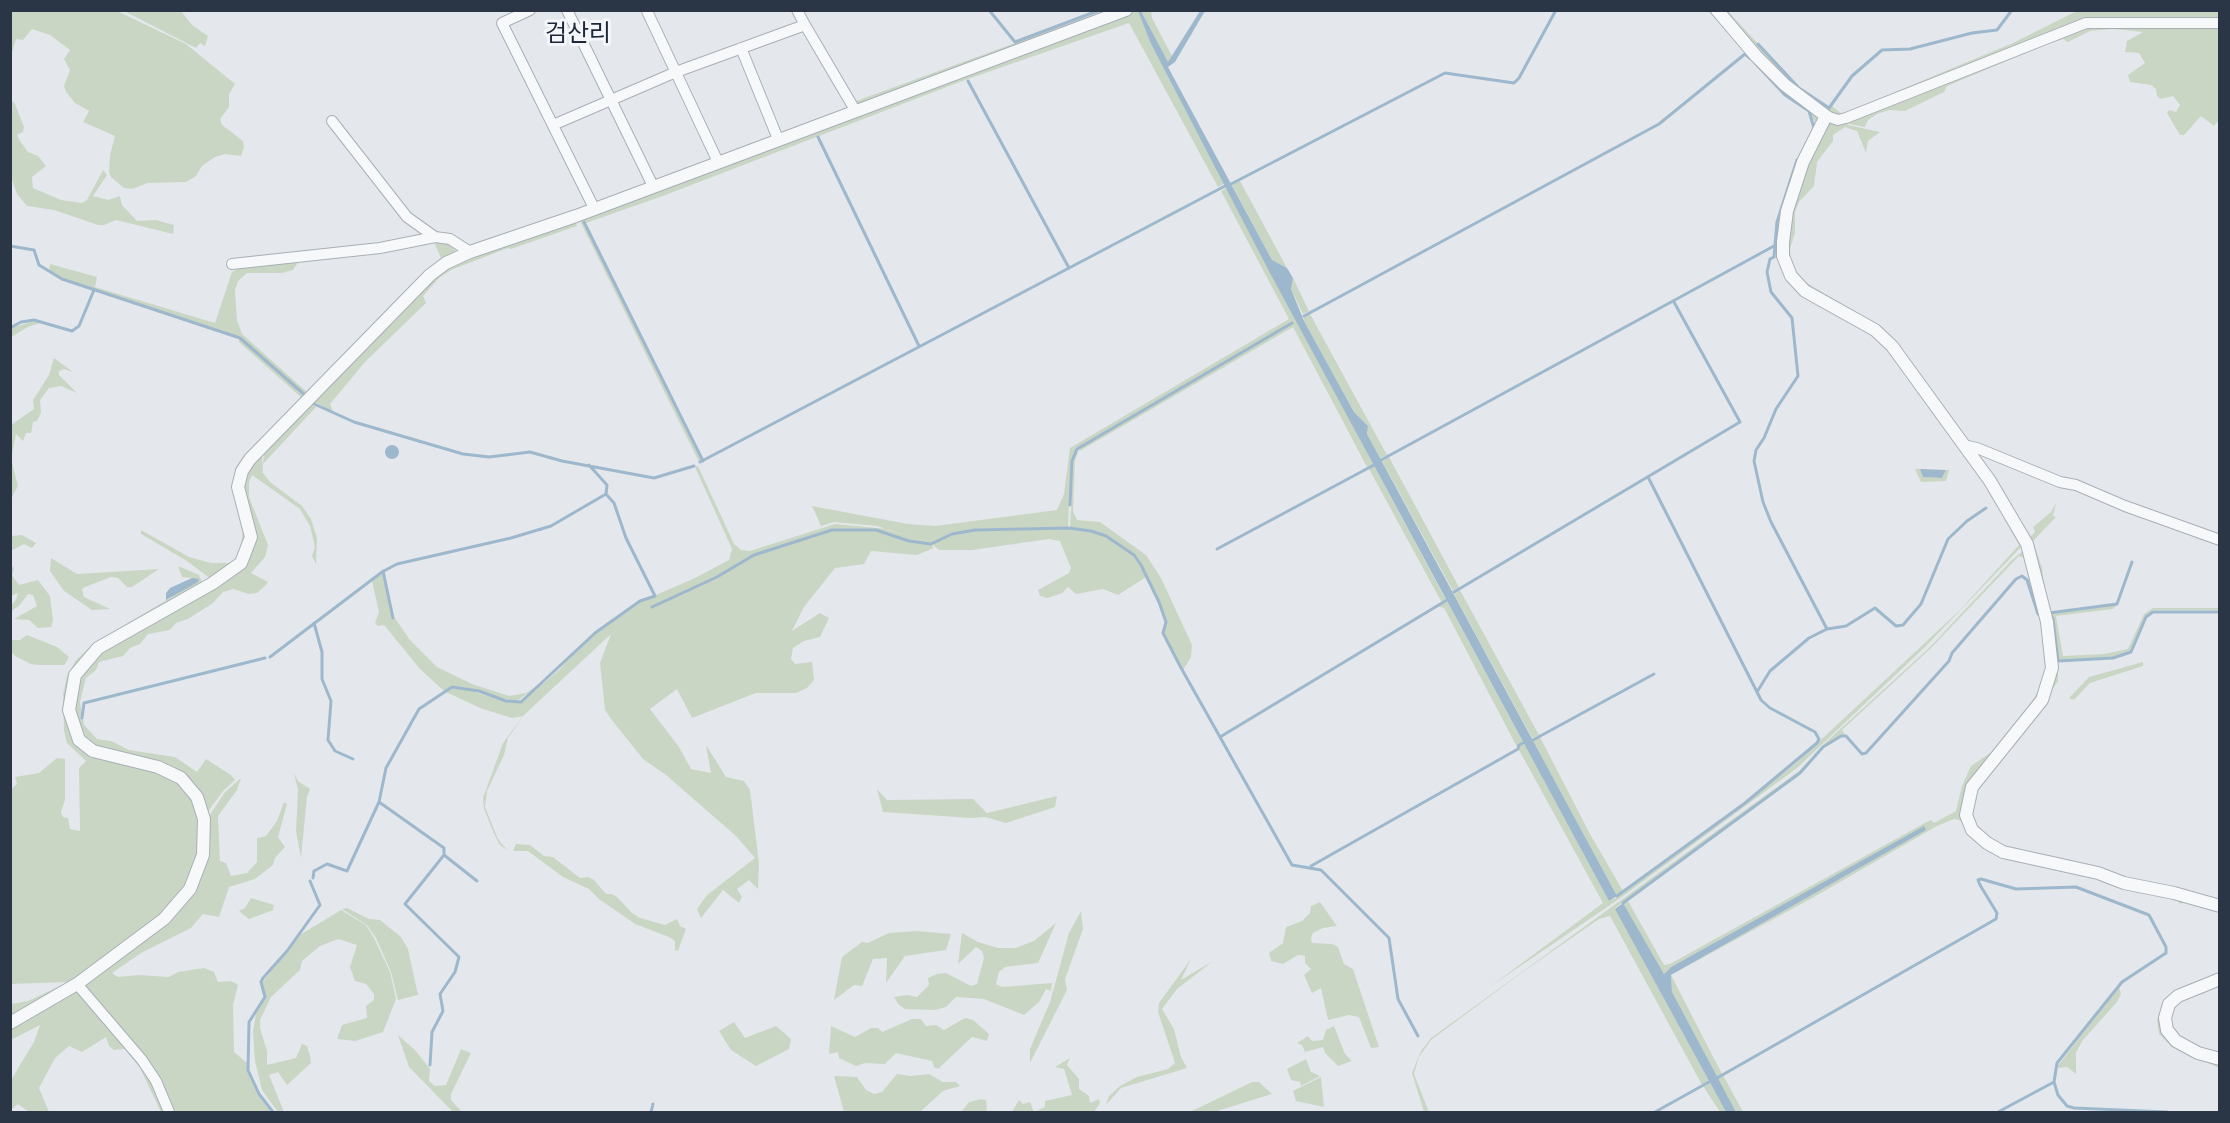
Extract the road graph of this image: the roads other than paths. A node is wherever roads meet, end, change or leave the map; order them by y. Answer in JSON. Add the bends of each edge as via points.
{"nodes":[{"id":1,"x":530,"y":10,"type":"edge"},
{"id":2,"x":567,"y":10,"type":"edge"},
{"id":3,"x":797,"y":10,"type":"edge"},
{"id":4,"x":1126,"y":10,"type":"edge"},
{"id":5,"x":1717,"y":10,"type":"edge"},
{"id":6,"x":647,"y":11,"type":"edge"},
{"id":7,"x":2220,"y":23,"type":"edge"},
{"id":8,"x":804,"y":25,"type":"junction"},
{"id":9,"x":741,"y":48,"type":"junction"},
{"id":10,"x":676,"y":72,"type":"junction"},
{"id":11,"x":612,"y":98,"type":"junction"},
{"id":12,"x":855,"y":110,"type":"junction"},
{"id":13,"x":1826,"y":116,"type":"junction"},
{"id":14,"x":332,"y":121,"type":"dead end"},
{"id":15,"x":553,"y":125,"type":"junction"},
{"id":16,"x":778,"y":139,"type":"junction"},
{"id":17,"x":718,"y":162,"type":"junction"},
{"id":18,"x":653,"y":186,"type":"junction"},
{"id":19,"x":594,"y":208,"type":"junction"},
{"id":20,"x":435,"y":237,"type":"junction"},
{"id":21,"x":470,"y":252,"type":"junction"},
{"id":22,"x":232,"y":264,"type":"dead end"},
{"id":23,"x":1963,"y":445,"type":"junction"},
{"id":24,"x":2220,"y":540,"type":"edge"},
{"id":25,"x":2220,"y":906,"type":"edge"},
{"id":26,"x":2220,"y":979,"type":"edge"},
{"id":27,"x":77,"y":984,"type":"junction"},
{"id":28,"x":10,"y":1023,"type":"edge"},
{"id":29,"x":2220,"y":1059,"type":"edge"},
{"id":30,"x":169,"y":1113,"type":"edge"}],
"edges":[{"from":1,"to":15,"type":"street","via":[[502,23]]},
{"from":2,"to":11,"type":"street"},
{"from":3,"to":8,"type":"street"},
{"from":4,"to":12,"type":"street"},
{"from":5,"to":13,"type":"street","via":[[1785,85]]},
{"from":6,"to":10,"type":"street"},
{"from":7,"to":13,"type":"street","via":[[2086,23],[1846,118]]},
{"from":8,"to":9,"type":"street"},
{"from":8,"to":12,"type":"street"},
{"from":9,"to":10,"type":"street"},
{"from":9,"to":16,"type":"street"},
{"from":10,"to":11,"type":"street"},
{"from":10,"to":17,"type":"street"},
{"from":11,"to":15,"type":"street"},
{"from":11,"to":18,"type":"street"},
{"from":12,"to":16,"type":"street"},
{"from":13,"to":23,"type":"street","via":[[1792,191],[1784,229],[1786,267],[1805,291],[1885,338]]},
{"from":14,"to":20,"type":"street","via":[[407,217]]},
{"from":15,"to":19,"type":"street"},
{"from":16,"to":17,"type":"street"},
{"from":17,"to":18,"type":"street"},
{"from":18,"to":19,"type":"street"},
{"from":19,"to":21,"type":"street"},
{"from":20,"to":21,"type":"street","via":[[450,239]]},
{"from":20,"to":22,"type":"street","via":[[380,248]]},
{"from":21,"to":27,"type":"street","via":[[430,275],[250,459],[238,487],[250,537],[241,563],[98,648],[75,675],[69,710],[79,740],[93,751],[158,767],[181,778],[200,806],[205,842],[196,878],[173,910]]},
{"from":23,"to":24,"type":"street"},
{"from":23,"to":25,"type":"street","via":[[2009,510],[2027,544],[2045,611],[2052,659],[2042,700],[1972,787],[1966,815],[1972,830],[2003,852]]},
{"from":26,"to":29,"type":"street","via":[[2178,996],[2169,1004],[2165,1017],[2167,1030],[2176,1041]]},
{"from":27,"to":28,"type":"street"},
{"from":27,"to":30,"type":"street","via":[[142,1060]]}]}
